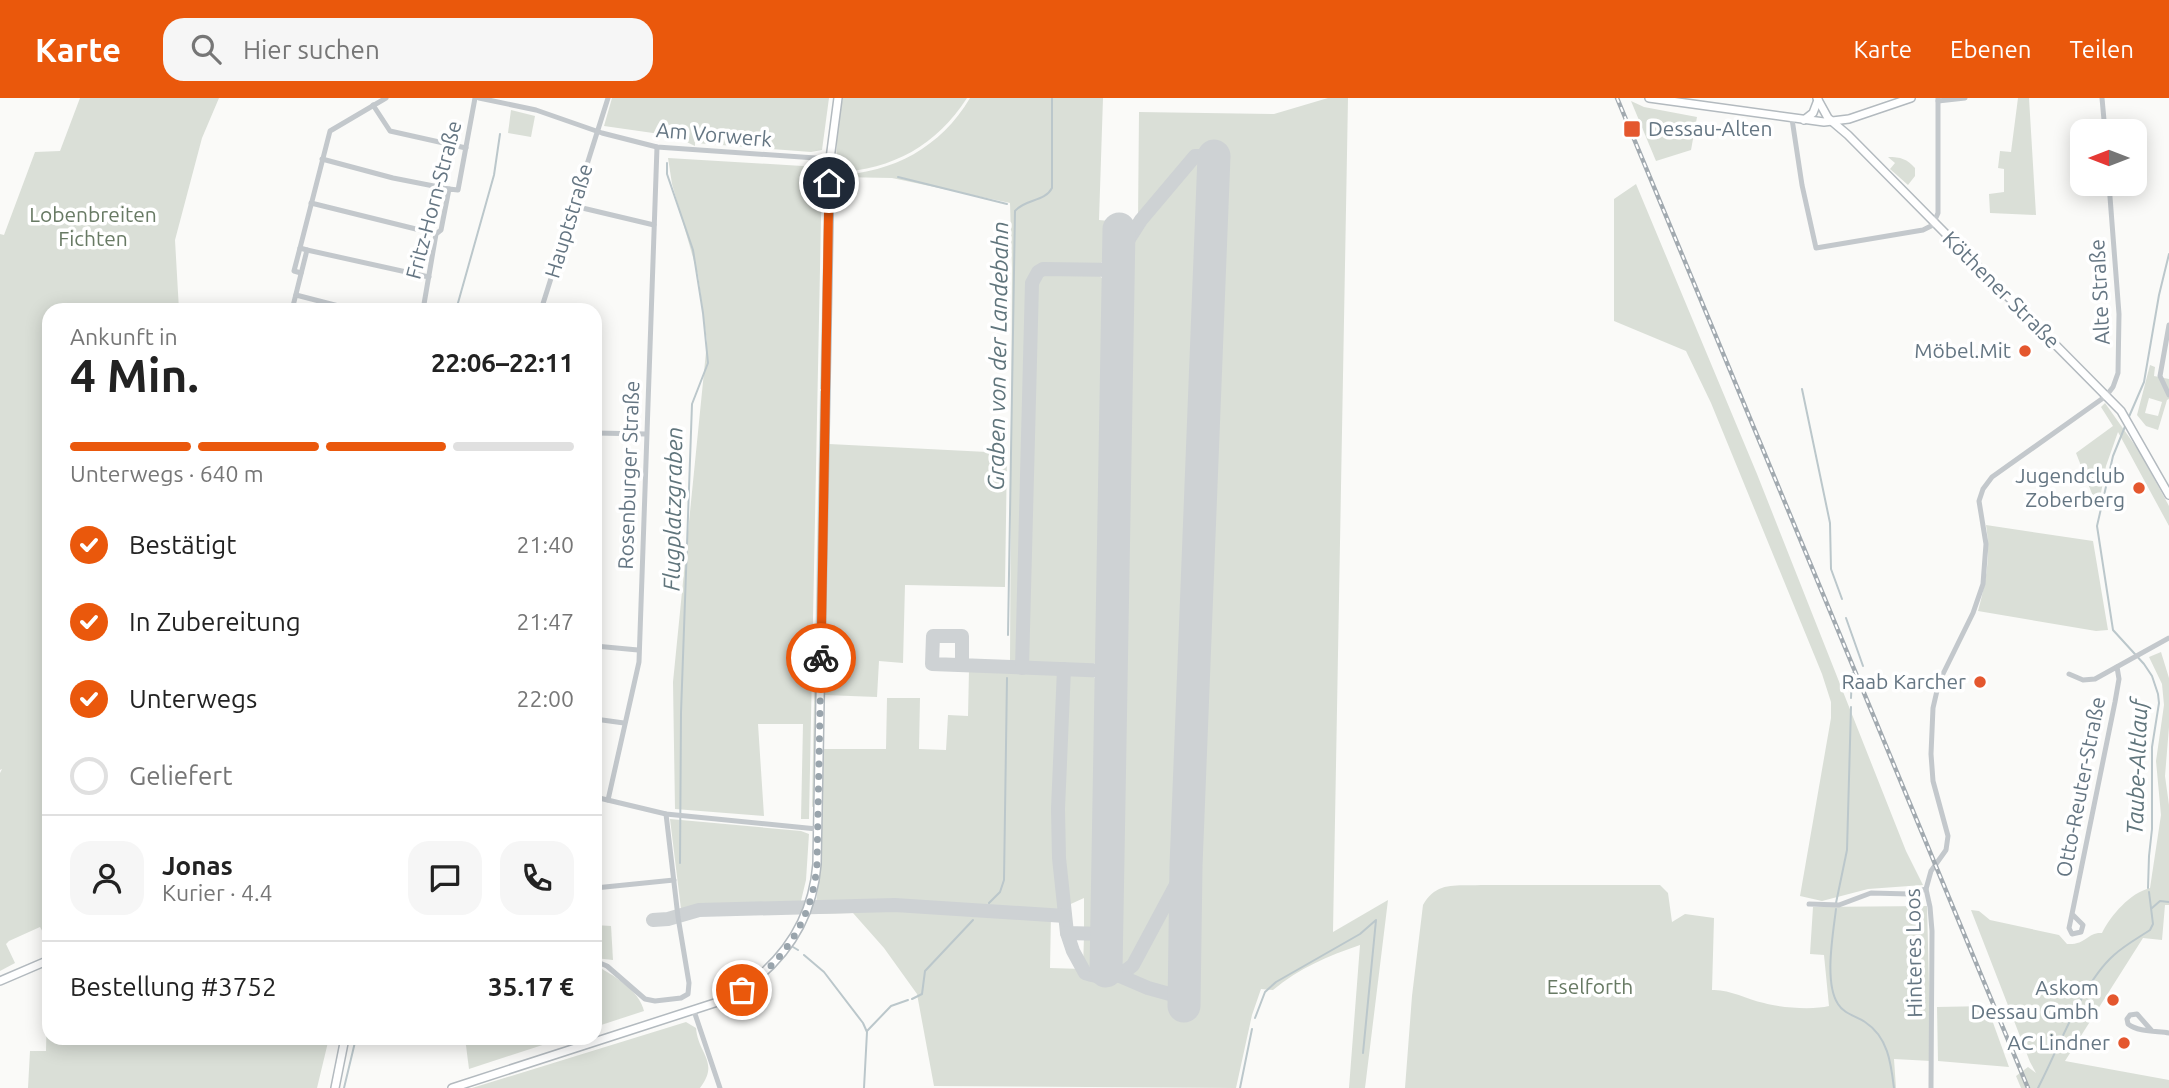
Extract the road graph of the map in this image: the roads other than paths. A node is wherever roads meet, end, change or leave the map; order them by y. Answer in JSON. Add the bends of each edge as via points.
{"nodes":[{"id":1,"x":386,"y":98,"type":"edge"},
{"id":2,"x":477,"y":98,"type":"edge"},
{"id":3,"x":608,"y":98,"type":"edge"},
{"id":4,"x":838,"y":98,"type":"edge"},
{"id":5,"x":1649,"y":98,"type":"edge"},
{"id":6,"x":1911,"y":98,"type":"edge"},
{"id":7,"x":1965,"y":98,"type":"edge"},
{"id":8,"x":2102,"y":98,"type":"edge"},
{"id":9,"x":1817,"y":99,"type":"edge"},
{"id":10,"x":1938,"y":99,"type":"edge"},
{"id":11,"x":373,"y":105,"type":"junction"},
{"id":12,"x":1792,"y":119,"type":"junction"},
{"id":13,"x":2104,"y":119,"type":"edge"},
{"id":14,"x":1803,"y":121,"type":"junction"},
{"id":15,"x":1832,"y":122,"type":"junction"},
{"id":16,"x":597,"y":132,"type":"junction"},
{"id":17,"x":657,"y":147,"type":"junction"},
{"id":18,"x":466,"y":148,"type":"junction"},
{"id":19,"x":322,"y":159,"type":"junction"},
{"id":20,"x":830,"y":159,"type":"junction"},
{"id":21,"x":449,"y":190,"type":"junction"},
{"id":22,"x":2110,"y":196,"type":"edge"},
{"id":23,"x":311,"y":203,"type":"junction"},
{"id":24,"x":574,"y":206,"type":"junction"},
{"id":25,"x":1935,"y":223,"type":"junction"},
{"id":26,"x":654,"y":225,"type":"junction"},
{"id":27,"x":436,"y":233,"type":"junction"},
{"id":28,"x":300,"y":247,"type":"junction"},
{"id":29,"x":307,"y":250,"type":"junction"},
{"id":30,"x":301,"y":273,"type":"junction"},
{"id":31,"x":429,"y":277,"type":"junction"},
{"id":32,"x":296,"y":295,"type":"junction"},
{"id":33,"x":294,"y":303,"type":"edge"},
{"id":34,"x":327,"y":303,"type":"edge"},
{"id":35,"x":424,"y":303,"type":"edge"},
{"id":36,"x":543,"y":303,"type":"edge"},
{"id":37,"x":2169,"y":325,"type":"edge"},
{"id":38,"x":2169,"y":395,"type":"edge"},
{"id":39,"x":2106,"y":396,"type":"junction"},
{"id":40,"x":602,"y":433,"type":"edge"},
{"id":41,"x":646,"y":434,"type":"junction"},
{"id":42,"x":2169,"y":495,"type":"edge"},
{"id":43,"x":2169,"y":638,"type":"edge"},
{"id":44,"x":602,"y":647,"type":"edge"},
{"id":45,"x":638,"y":650,"type":"junction"},
{"id":46,"x":2117,"y":667,"type":"junction"},
{"id":47,"x":2069,"y":674,"type":"dead end"},
{"id":48,"x":602,"y":720,"type":"edge"},
{"id":49,"x":624,"y":723,"type":"junction"},
{"id":50,"x":602,"y":799,"type":"edge"},
{"id":51,"x":608,"y":800,"type":"junction"},
{"id":52,"x":666,"y":814,"type":"junction"},
{"id":53,"x":817,"y":829,"type":"junction"},
{"id":54,"x":674,"y":880,"type":"junction"},
{"id":55,"x":602,"y":887,"type":"edge"},
{"id":56,"x":1926,"y":889,"type":"junction"},
{"id":57,"x":1809,"y":904,"type":"dead end"},
{"id":58,"x":2072,"y":914,"type":"dead end"},
{"id":59,"x":42,"y":963,"type":"edge"},
{"id":60,"x":602,"y":964,"type":"edge"},
{"id":61,"x":0,"y":981,"type":"edge"},
{"id":62,"x":694,"y":1011,"type":"junction"},
{"id":63,"x":2152,"y":1031,"type":"junction"},
{"id":64,"x":2169,"y":1033,"type":"edge"},
{"id":65,"x":602,"y":1040,"type":"edge"},
{"id":66,"x":344,"y":1045,"type":"edge"},
{"id":67,"x":587,"y":1045,"type":"edge"},
{"id":68,"x":335,"y":1088,"type":"edge"},
{"id":69,"x":452,"y":1088,"type":"edge"},
{"id":70,"x":720,"y":1088,"type":"edge"},
{"id":71,"x":1931,"y":1088,"type":"edge"}],
"edges":[{"from":1,"to":11,"type":"street"},
{"from":2,"to":16,"type":"street","name":"Am Vorwerk","via":[[536,110]]},
{"from":2,"to":18,"type":"street","name":"Fritz-Horn-Straße"},
{"from":3,"to":16,"type":"street","name":"Hauptstraße"},
{"from":4,"to":20,"type":"main road"},
{"from":5,"to":12,"type":"main road"},
{"from":6,"to":15,"type":"main road"},
{"from":7,"to":10,"type":"street"},
{"from":8,"to":13,"type":"street"},
{"from":9,"to":14,"type":"main road"},
{"from":9,"to":15,"type":"main road","name":"Köthener Straße"},
{"from":10,"to":25,"type":"street"},
{"from":11,"to":18,"type":"street","via":[[390,131]]},
{"from":11,"to":19,"type":"street","via":[[332,128]]},
{"from":12,"to":14,"type":"main road"},
{"from":12,"to":25,"type":"street","via":[[1814,244],[1820,248],[1925,230]]},
{"from":14,"to":15,"type":"main road"},
{"from":15,"to":25,"type":"main road","name":"Köthener Straße"},
{"from":16,"to":17,"type":"street","name":"Am Vorwerk"},
{"from":16,"to":24,"type":"street","name":"Hauptstraße"},
{"from":17,"to":20,"type":"street","name":"Am Vorwerk"},
{"from":17,"to":26,"type":"street","name":"Rosenburger Straße"},
{"from":18,"to":21,"type":"street","name":"Fritz-Horn-Straße","via":[[458,190]]},
{"from":19,"to":21,"type":"street"},
{"from":19,"to":23,"type":"street"},
{"from":20,"to":53,"type":"main road"},
{"from":21,"to":27,"type":"street","name":"Fritz-Horn-Straße","via":[[441,230]]},
{"from":22,"to":39,"type":"street","name":"Alte Straße","via":[[2119,337],[2117,377]]},
{"from":23,"to":27,"type":"street"},
{"from":23,"to":28,"type":"street"},
{"from":24,"to":26,"type":"street"},
{"from":24,"to":36,"type":"street","name":"Hauptstraße"},
{"from":25,"to":39,"type":"main road","name":"Köthener Straße"},
{"from":26,"to":41,"type":"street","name":"Rosenburger Straße"},
{"from":27,"to":31,"type":"street","name":"Fritz-Horn-Straße"},
{"from":28,"to":29,"type":"street"},
{"from":28,"to":30,"type":"street","via":[[294,271]]},
{"from":29,"to":30,"type":"street"},
{"from":29,"to":31,"type":"street"},
{"from":30,"to":32,"type":"street"},
{"from":31,"to":35,"type":"street","name":"Fritz-Horn-Straße"},
{"from":32,"to":33,"type":"street"},
{"from":32,"to":34,"type":"street"},
{"from":37,"to":38,"type":"street","via":[[2160,376]]},
{"from":39,"to":42,"type":"main road","name":"Köthener Straße","via":[[2126,417]]},
{"from":39,"to":56,"type":"street","name":"Hinteres Loos","via":[[1992,477],[1979,496],[1986,544],[1983,584],[1939,681],[1933,708],[1933,781],[1948,841]]},
{"from":40,"to":41,"type":"street"},
{"from":41,"to":45,"type":"street","name":"Rosenburger Straße"},
{"from":43,"to":46,"type":"street"},
{"from":44,"to":45,"type":"street"},
{"from":45,"to":49,"type":"street","name":"Rosenburger Straße"},
{"from":46,"to":47,"type":"street","via":[[2088,680]]},
{"from":46,"to":58,"type":"street","name":"Otto-Reuter-Straße","via":[[2119,679]]},
{"from":48,"to":49,"type":"street"},
{"from":49,"to":51,"type":"street","name":"Rosenburger Straße"},
{"from":50,"to":51,"type":"street"},
{"from":51,"to":52,"type":"street"},
{"from":52,"to":53,"type":"street"},
{"from":52,"to":54,"type":"street"},
{"from":53,"to":62,"type":"main road","via":[[813,893],[791,942],[750,984],[727,999]]},
{"from":54,"to":55,"type":"street"},
{"from":54,"to":60,"type":"street","via":[[688,994],[645,999]]},
{"from":56,"to":57,"type":"street","via":[[1910,894],[1871,893],[1839,905]]},
{"from":56,"to":71,"type":"street","name":"Hinteres Loos","via":[[1932,931]]},
{"from":59,"to":61,"type":"main road"},
{"from":62,"to":65,"type":"main road"},
{"from":62,"to":70,"type":"street"},
{"from":63,"to":63,"type":"street","via":[[2137,1014],[2130,1014],[2127,1019],[2132,1028]]},
{"from":63,"to":64,"type":"street"},
{"from":66,"to":68,"type":"main road"},
{"from":67,"to":69,"type":"main road"}]}
